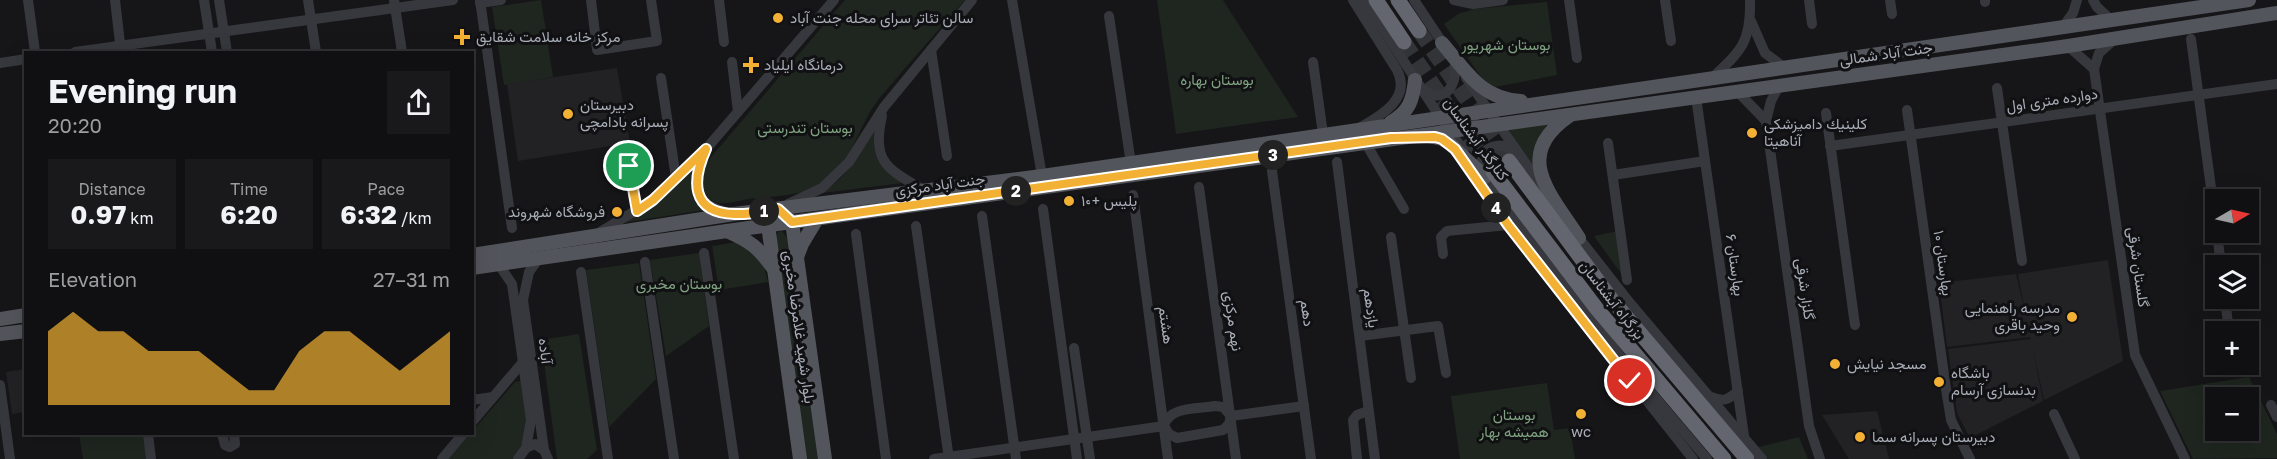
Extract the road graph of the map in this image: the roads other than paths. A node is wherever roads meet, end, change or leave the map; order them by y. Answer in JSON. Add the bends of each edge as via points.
{"nodes":[{"id":1,"x":28,"y":0,"type":"edge"},
{"id":2,"x":115,"y":0,"type":"edge"},
{"id":3,"x":204,"y":0,"type":"edge"},
{"id":4,"x":219,"y":0,"type":"edge"},
{"id":5,"x":308,"y":0,"type":"edge"},
{"id":6,"x":453,"y":0,"type":"edge"},
{"id":7,"x":501,"y":0,"type":"edge"},
{"id":8,"x":591,"y":0,"type":"edge"},
{"id":9,"x":651,"y":0,"type":"edge"},
{"id":10,"x":719,"y":0,"type":"edge"},
{"id":11,"x":834,"y":0,"type":"edge"},
{"id":12,"x":972,"y":0,"type":"edge"},
{"id":13,"x":1012,"y":0,"type":"edge"},
{"id":14,"x":1353,"y":0,"type":"edge"},
{"id":15,"x":1364,"y":0,"type":"edge"},
{"id":16,"x":1376,"y":0,"type":"edge"},
{"id":17,"x":1398,"y":0,"type":"edge"},
{"id":18,"x":1414,"y":0,"type":"edge"},
{"id":19,"x":1454,"y":0,"type":"edge"},
{"id":20,"x":1503,"y":0,"type":"edge"},
{"id":21,"x":1569,"y":0,"type":"edge"},
{"id":22,"x":1665,"y":0,"type":"edge"},
{"id":23,"x":1750,"y":0,"type":"edge"},
{"id":24,"x":1809,"y":0,"type":"edge"},
{"id":25,"x":1890,"y":0,"type":"edge"},
{"id":26,"x":2078,"y":0,"type":"edge"},
{"id":27,"x":2093,"y":0,"type":"edge"},
{"id":28,"x":2249,"y":0,"type":"edge"},
{"id":29,"x":480,"y":1,"type":"edge"},
{"id":30,"x":1472,"y":2,"type":"edge"},
{"id":31,"x":395,"y":4,"type":"edge"},
{"id":32,"x":2277,"y":13,"type":"edge"},
{"id":33,"x":1892,"y":14,"type":"dead end"},
{"id":34,"x":1109,"y":16,"type":"dead end"},
{"id":35,"x":311,"y":20,"type":"junction"},
{"id":36,"x":2111,"y":20,"type":"junction"},
{"id":37,"x":1751,"y":21,"type":"junction"},
{"id":38,"x":1812,"y":24,"type":"dead end"},
{"id":39,"x":2063,"y":27,"type":"junction"},
{"id":40,"x":1419,"y":31,"type":"tunnel mouth"},
{"id":41,"x":224,"y":32,"type":"junction"},
{"id":42,"x":209,"y":34,"type":"junction"},
{"id":43,"x":2116,"y":38,"type":"junction"},
{"id":44,"x":2191,"y":39,"type":"dead end"},
{"id":45,"x":1671,"y":40,"type":"dead end"},
{"id":46,"x":724,"y":42,"type":"dead end"},
{"id":47,"x":1404,"y":42,"type":"tunnel mouth"},
{"id":48,"x":1442,"y":43,"type":"junction"},
{"id":49,"x":2067,"y":46,"type":"junction"},
{"id":50,"x":120,"y":49,"type":"edge"},
{"id":51,"x":931,"y":50,"type":"junction"},
{"id":52,"x":35,"y":51,"type":"edge"},
{"id":53,"x":90,"y":51,"type":"edge"},
{"id":54,"x":212,"y":51,"type":"edge"},
{"id":55,"x":227,"y":51,"type":"edge"},
{"id":56,"x":316,"y":51,"type":"edge"},
{"id":57,"x":402,"y":51,"type":"edge"},
{"id":58,"x":1577,"y":58,"type":"dead end"},
{"id":59,"x":24,"y":59,"type":"edge"},
{"id":60,"x":732,"y":62,"type":"dead end"},
{"id":61,"x":1313,"y":62,"type":"dead end"},
{"id":62,"x":1455,"y":62,"type":"junction"},
{"id":63,"x":0,"y":63,"type":"edge"},
{"id":64,"x":1785,"y":68,"type":"junction"},
{"id":65,"x":2094,"y":69,"type":"junction"},
{"id":66,"x":661,"y":78,"type":"dead end"},
{"id":67,"x":1712,"y":78,"type":"junction"},
{"id":68,"x":1417,"y":83,"type":"junction"},
{"id":69,"x":2277,"y":84,"type":"edge"},
{"id":70,"x":1779,"y":86,"type":"junction"},
{"id":71,"x":1997,"y":88,"type":"dead end"},
{"id":72,"x":1738,"y":92,"type":"junction"},
{"id":73,"x":1614,"y":93,"type":"junction"},
{"id":74,"x":2199,"y":94,"type":"junction"},
{"id":75,"x":1696,"y":97,"type":"junction"},
{"id":76,"x":1553,"y":102,"type":"junction"},
{"id":77,"x":884,"y":107,"type":"junction"},
{"id":78,"x":1616,"y":108,"type":"junction"},
{"id":79,"x":2100,"y":108,"type":"junction"},
{"id":80,"x":1907,"y":110,"type":"dead end"},
{"id":81,"x":1488,"y":111,"type":"junction"},
{"id":82,"x":738,"y":112,"type":"junction"},
{"id":83,"x":1826,"y":113,"type":"dead end"},
{"id":84,"x":1572,"y":114,"type":"junction"},
{"id":85,"x":1439,"y":117,"type":"junction"},
{"id":86,"x":1766,"y":121,"type":"junction"},
{"id":87,"x":2002,"y":122,"type":"junction"},
{"id":88,"x":1387,"y":124,"type":"junction"},
{"id":89,"x":1498,"y":124,"type":"junction"},
{"id":90,"x":1358,"y":129,"type":"junction"},
{"id":91,"x":1449,"y":131,"type":"junction"},
{"id":92,"x":1323,"y":134,"type":"junction"},
{"id":93,"x":1910,"y":135,"type":"junction"},
{"id":94,"x":1391,"y":138,"type":"junction"},
{"id":95,"x":1365,"y":142,"type":"junction"},
{"id":96,"x":1608,"y":143,"type":"dead end"},
{"id":97,"x":1830,"y":146,"type":"junction"},
{"id":98,"x":706,"y":149,"type":"junction"},
{"id":99,"x":1455,"y":149,"type":"junction"},
{"id":100,"x":1241,"y":153,"type":"junction"},
{"id":101,"x":947,"y":156,"type":"dead end"},
{"id":102,"x":1514,"y":158,"type":"junction"},
{"id":103,"x":1705,"y":160,"type":"junction"},
{"id":104,"x":1336,"y":162,"type":"dead end"},
{"id":105,"x":1131,"y":164,"type":"junction"},
{"id":106,"x":629,"y":166,"type":"dead end"},
{"id":107,"x":1272,"y":171,"type":"dead end"},
{"id":108,"x":1613,"y":175,"type":"junction"},
{"id":109,"x":1041,"y":176,"type":"junction"},
{"id":110,"x":676,"y":177,"type":"junction"},
{"id":111,"x":1489,"y":177,"type":"junction"},
{"id":112,"x":1199,"y":188,"type":"dead end"},
{"id":113,"x":2211,"y":189,"type":"edge"},
{"id":114,"x":924,"y":191,"type":"junction"},
{"id":115,"x":1133,"y":195,"type":"dead end"},
{"id":116,"x":778,"y":209,"type":"junction"},
{"id":117,"x":1043,"y":209,"type":"dead end"},
{"id":118,"x":1404,"y":209,"type":"dead end"},
{"id":119,"x":637,"y":211,"type":"junction"},
{"id":120,"x":734,"y":214,"type":"junction"},
{"id":121,"x":982,"y":216,"type":"dead end"},
{"id":122,"x":817,"y":219,"type":"junction"},
{"id":123,"x":792,"y":222,"type":"junction"},
{"id":124,"x":768,"y":225,"type":"junction"},
{"id":125,"x":1508,"y":225,"type":"junction"},
{"id":126,"x":916,"y":226,"type":"dead end"},
{"id":127,"x":512,"y":228,"type":"dead end"},
{"id":128,"x":727,"y":231,"type":"junction"},
{"id":129,"x":856,"y":234,"type":"dead end"},
{"id":130,"x":592,"y":237,"type":"junction"},
{"id":131,"x":1391,"y":237,"type":"dead end"},
{"id":132,"x":1579,"y":238,"type":"junction"},
{"id":133,"x":704,"y":253,"type":"dead end"},
{"id":134,"x":1443,"y":254,"type":"dead end"},
{"id":135,"x":474,"y":255,"type":"edge"},
{"id":136,"x":539,"y":258,"type":"junction"},
{"id":137,"x":797,"y":259,"type":"junction"},
{"id":138,"x":2022,"y":261,"type":"dead end"},
{"id":139,"x":645,"y":262,"type":"dead end"},
{"id":140,"x":499,"y":265,"type":"junction"},
{"id":141,"x":474,"y":268,"type":"edge"},
{"id":142,"x":774,"y":270,"type":"junction"},
{"id":143,"x":581,"y":272,"type":"dead end"},
{"id":144,"x":1627,"y":280,"type":"dead end"},
{"id":145,"x":525,"y":288,"type":"junction"},
{"id":146,"x":513,"y":290,"type":"junction"},
{"id":147,"x":24,"y":315,"type":"edge"},
{"id":148,"x":0,"y":319,"type":"edge"},
{"id":149,"x":1855,"y":325,"type":"dead end"},
{"id":150,"x":1404,"y":330,"type":"junction"},
{"id":151,"x":24,"y":331,"type":"edge"},
{"id":152,"x":0,"y":334,"type":"edge"},
{"id":153,"x":1360,"y":336,"type":"junction"},
{"id":154,"x":1074,"y":348,"type":"dead end"},
{"id":155,"x":523,"y":362,"type":"junction"},
{"id":156,"x":1446,"y":373,"type":"dead end"},
{"id":157,"x":1411,"y":378,"type":"dead end"},
{"id":158,"x":0,"y":386,"type":"edge"},
{"id":159,"x":1738,"y":391,"type":"junction"},
{"id":160,"x":493,"y":397,"type":"junction"},
{"id":161,"x":1711,"y":397,"type":"junction"},
{"id":162,"x":474,"y":400,"type":"edge"},
{"id":163,"x":2271,"y":405,"type":"dead end"},
{"id":164,"x":1304,"y":406,"type":"junction"},
{"id":165,"x":1368,"y":411,"type":"junction"},
{"id":166,"x":2054,"y":414,"type":"dead end"},
{"id":167,"x":1230,"y":416,"type":"junction"},
{"id":168,"x":2277,"y":417,"type":"edge"},
{"id":169,"x":474,"y":420,"type":"edge"},
{"id":170,"x":1164,"y":426,"type":"junction"},
{"id":171,"x":148,"y":435,"type":"edge"},
{"id":172,"x":222,"y":435,"type":"edge"},
{"id":173,"x":234,"y":435,"type":"edge"},
{"id":174,"x":462,"y":435,"type":"edge"},
{"id":175,"x":1087,"y":437,"type":"junction"},
{"id":176,"x":1744,"y":437,"type":"junction"},
{"id":177,"x":1074,"y":439,"type":"junction"},
{"id":178,"x":526,"y":448,"type":"junction"},
{"id":179,"x":1015,"y":453,"type":"edge"},
{"id":180,"x":546,"y":455,"type":"edge"},
{"id":181,"x":949,"y":458,"type":"edge"},
{"id":182,"x":10,"y":459,"type":"edge"},
{"id":183,"x":151,"y":459,"type":"edge"},
{"id":184,"x":442,"y":459,"type":"edge"},
{"id":185,"x":518,"y":459,"type":"edge"},
{"id":186,"x":608,"y":459,"type":"edge"},
{"id":187,"x":674,"y":459,"type":"edge"},
{"id":188,"x":734,"y":459,"type":"edge"},
{"id":189,"x":800,"y":459,"type":"edge"},
{"id":190,"x":825,"y":459,"type":"edge"},
{"id":191,"x":886,"y":459,"type":"edge"},
{"id":192,"x":934,"y":459,"type":"edge"},
{"id":193,"x":1077,"y":459,"type":"edge"},
{"id":194,"x":1090,"y":459,"type":"edge"},
{"id":195,"x":1168,"y":459,"type":"edge"},
{"id":196,"x":1236,"y":459,"type":"edge"},
{"id":197,"x":1311,"y":459,"type":"edge"},
{"id":198,"x":1357,"y":459,"type":"edge"},
{"id":199,"x":1375,"y":459,"type":"edge"},
{"id":200,"x":1693,"y":459,"type":"edge"},
{"id":201,"x":1707,"y":459,"type":"edge"},
{"id":202,"x":1724,"y":459,"type":"edge"},
{"id":203,"x":1747,"y":459,"type":"edge"},
{"id":204,"x":1762,"y":459,"type":"edge"},
{"id":205,"x":1820,"y":459,"type":"edge"},
{"id":206,"x":1970,"y":459,"type":"edge"},
{"id":207,"x":2075,"y":459,"type":"edge"},
{"id":208,"x":2185,"y":459,"type":"edge"}],
"edges":[{"from":1,"to":52,"type":"street"},
{"from":2,"to":50,"type":"street"},
{"from":3,"to":42,"type":"street"},
{"from":4,"to":41,"type":"street"},
{"from":5,"to":35,"type":"street"},
{"from":6,"to":31,"type":"street"},
{"from":7,"to":29,"type":"street"},
{"from":8,"to":9,"type":"street","via":[[597,50],[657,41]]},
{"from":10,"to":46,"type":"street"},
{"from":11,"to":82,"type":"street"},
{"from":12,"to":51,"type":"street"},
{"from":13,"to":109,"type":"street"},
{"from":14,"to":90,"type":"street","via":[[1401,82],[1394,104]]},
{"from":15,"to":68,"type":"street","name":"کنارگذر آبشناسان"},
{"from":16,"to":47,"type":"highway"},
{"from":17,"to":40,"type":"highway"},
{"from":18,"to":48,"type":"street"},
{"from":19,"to":30,"type":"street"},
{"from":20,"to":30,"type":"street"},
{"from":21,"to":58,"type":"street"},
{"from":22,"to":45,"type":"street"},
{"from":23,"to":37,"type":"street"},
{"from":24,"to":38,"type":"street"},
{"from":25,"to":33,"type":"street"},
{"from":26,"to":39,"type":"street"},
{"from":27,"to":36,"type":"street"},
{"from":28,"to":36,"type":"main road","name":"جنت آباد شمالی"},
{"from":29,"to":127,"type":"street"},
{"from":31,"to":35,"type":"street"},
{"from":31,"to":57,"type":"street"},
{"from":32,"to":43,"type":"main road","name":"جنت آباد شمالی"},
{"from":34,"to":105,"type":"street"},
{"from":35,"to":41,"type":"street"},
{"from":35,"to":56,"type":"street"},
{"from":36,"to":39,"type":"main road","name":"جنت آباد شمالی"},
{"from":37,"to":64,"type":"street","via":[[1765,53]]},
{"from":37,"to":67,"type":"street","via":[[1734,58]]},
{"from":39,"to":64,"type":"main road","name":"جنت آباد شمالی"},
{"from":41,"to":42,"type":"street"},
{"from":41,"to":55,"type":"street"},
{"from":42,"to":50,"type":"street"},
{"from":42,"to":54,"type":"street"},
{"from":43,"to":49,"type":"main road","name":"جنت آباد شمالی"},
{"from":43,"to":65,"type":"street","via":[[2099,53]]},
{"from":44,"to":74,"type":"street"},
{"from":48,"to":62,"type":"street"},
{"from":48,"to":76,"type":"main road","via":[[1489,93],[1514,101]]},
{"from":49,"to":65,"type":"street"},
{"from":49,"to":70,"type":"main road","name":"جنت آباد شمالی"},
{"from":50,"to":53,"type":"street"},
{"from":51,"to":77,"type":"street"},
{"from":51,"to":101,"type":"street"},
{"from":59,"to":63,"type":"street"},
{"from":60,"to":82,"type":"street"},
{"from":61,"to":92,"type":"street"},
{"from":62,"to":68,"type":"street","via":[[1456,78],[1449,91],[1432,94]]},
{"from":62,"to":81,"type":"street"},
{"from":64,"to":67,"type":"main road","name":"جنت آباد شمالی"},
{"from":65,"to":79,"type":"street","name":"گلستان شرقی"},
{"from":66,"to":110,"type":"street"},
{"from":67,"to":73,"type":"main road","name":"جنت آباد شمالی"},
{"from":68,"to":85,"type":"street","name":"کنارگذر آبشناسان"},
{"from":68,"to":88,"type":"main road","via":[[1406,111]]},
{"from":69,"to":74,"type":"street","name":"دوارده متری اول"},
{"from":70,"to":72,"type":"main road","name":"جنت آباد شمالی"},
{"from":70,"to":86,"type":"street","name":"گلزار شرقی"},
{"from":71,"to":87,"type":"street"},
{"from":72,"to":75,"type":"main road","name":"جنت آباد شمالی"},
{"from":72,"to":86,"type":"street"},
{"from":73,"to":76,"type":"main road","name":"جنت آباد شمالی"},
{"from":73,"to":78,"type":"main road","via":[[1610,102]]},
{"from":74,"to":79,"type":"street","name":"دوارده متری اول"},
{"from":74,"to":113,"type":"street"},
{"from":75,"to":78,"type":"main road","name":"جنت آباد شمالی"},
{"from":75,"to":103,"type":"street","name":"بهارستان ۶"},
{"from":76,"to":81,"type":"main road","name":"جنت آباد شمالی"},
{"from":77,"to":114,"type":"street","via":[[877,135],[882,159],[890,170]]},
{"from":77,"to":116,"type":"street","via":[[856,153],[832,180]]},
{"from":78,"to":84,"type":"main road","name":"جنت آباد شمالی"},
{"from":79,"to":87,"type":"street","name":"دوارده متری اول"},
{"from":79,"to":208,"type":"street","name":"گلستان شرقی","via":[[2135,355]]},
{"from":80,"to":93,"type":"street","name":"بهارستان ۱۰"},
{"from":81,"to":85,"type":"main road","name":"جنت آباد شمالی"},
{"from":81,"to":89,"type":"street"},
{"from":82,"to":98,"type":"street"},
{"from":83,"to":97,"type":"street"},
{"from":84,"to":89,"type":"main road","name":"جنت آباد شمالی"},
{"from":84,"to":132,"type":"main road","via":[[1549,133],[1539,159],[1541,176]]},
{"from":85,"to":88,"type":"main road","name":"جنت آباد مرکزی"},
{"from":85,"to":91,"type":"street","name":"کنارگذر آبشناسان"},
{"from":86,"to":205,"type":"street","name":"گلزار شرقی","via":[[1809,426]]},
{"from":87,"to":93,"type":"street","name":"دوارده متری اول"},
{"from":87,"to":138,"type":"street"},
{"from":88,"to":90,"type":"main road","name":"جنت آباد مرکزی"},
{"from":89,"to":91,"type":"main road","name":"جنت آباد شمالی"},
{"from":89,"to":102,"type":"street"},
{"from":90,"to":92,"type":"main road","name":"جنت آباد مرکزی"},
{"from":91,"to":94,"type":"main road","name":"جنت آباد مرکزی"},
{"from":91,"to":111,"type":"street","name":"کنارگذر آبشناسان"},
{"from":92,"to":100,"type":"main road","name":"جنت آباد مرکزی"},
{"from":93,"to":97,"type":"street","name":"دوارده متری اول"},
{"from":93,"to":206,"type":"street","name":"بهارستان ۱۰","via":[[1951,420]]},
{"from":94,"to":95,"type":"main road","name":"جنت آباد مرکزی"},
{"from":94,"to":99,"type":"main road","via":[[1435,137]]},
{"from":95,"to":100,"type":"main road","name":"جنت آباد مرکزی"},
{"from":95,"to":118,"type":"street"},
{"from":96,"to":108,"type":"street"},
{"from":97,"to":149,"type":"street"},
{"from":98,"to":110,"type":"street"},
{"from":98,"to":120,"type":"street","via":[[697,173],[699,195],[707,206]]},
{"from":99,"to":111,"type":"main road"},
{"from":99,"to":125,"type":"street"},
{"from":100,"to":105,"type":"main road","name":"جنت آباد مرکزی"},
{"from":100,"to":122,"type":"main road","name":"جنت آباد مرکزی"},
{"from":102,"to":111,"type":"street","via":[[1504,145],[1485,151],[1481,164]]},
{"from":102,"to":132,"type":"street"},
{"from":102,"to":203,"type":"highway","name":"بزرگراه آبشناسان","via":[[1612,300]]},
{"from":103,"to":108,"type":"street"},
{"from":103,"to":159,"type":"street","name":"بهارستان ۶"},
{"from":104,"to":153,"type":"street","name":"یازدهم"},
{"from":105,"to":109,"type":"main road","name":"جنت آباد مرکزی"},
{"from":106,"to":119,"type":"street"},
{"from":107,"to":164,"type":"street","name":"دهم"},
{"from":108,"to":144,"type":"street"},
{"from":109,"to":114,"type":"main road","name":"جنت آباد مرکزی"},
{"from":110,"to":119,"type":"street"},
{"from":111,"to":201,"type":"street","name":"کنارگذر آبشناسان","via":[[1619,355]]},
{"from":111,"to":202,"type":"highway","name":"بزرگراه آبشناسان"},
{"from":112,"to":167,"type":"street","name":"نهم مرکزی"},
{"from":114,"to":116,"type":"main road","name":"جنت آباد مرکزی"},
{"from":115,"to":170,"type":"street","name":"هشتم"},
{"from":116,"to":120,"type":"main road","name":"جنت آباد مرکزی"},
{"from":116,"to":123,"type":"main road"},
{"from":116,"to":124,"type":"main road"},
{"from":117,"to":177,"type":"street"},
{"from":119,"to":130,"type":"street"},
{"from":120,"to":130,"type":"main road","name":"جنت آباد مرکزی"},
{"from":121,"to":179,"type":"street"},
{"from":122,"to":123,"type":"main road","name":"جنت آباد مرکزی"},
{"from":122,"to":137,"type":"main road"},
{"from":123,"to":124,"type":"main road","name":"جنت آباد مرکزی"},
{"from":123,"to":137,"type":"main road","name":"بلوار شهید غلامرضا مخبری"},
{"from":124,"to":128,"type":"main road","name":"جنت آباد مرکزی"},
{"from":124,"to":142,"type":"main road","name":"بلوار شهید غلامرضا مخبری"},
{"from":125,"to":134,"type":"street","via":[[1447,231],[1441,237]]},
{"from":125,"to":200,"type":"street"},
{"from":126,"to":181,"type":"street"},
{"from":128,"to":136,"type":"main road","name":"جنت آباد مرکزی"},
{"from":128,"to":142,"type":"main road","via":[[749,240]]},
{"from":129,"to":191,"type":"street"},
{"from":130,"to":135,"type":"main road","name":"جنت آباد مرکزی"},
{"from":131,"to":150,"type":"street"},
{"from":132,"to":161,"type":"street"},
{"from":133,"to":188,"type":"street"},
{"from":136,"to":140,"type":"main road","name":"جنت آباد مرکزی"},
{"from":136,"to":145,"type":"street","name":"آباده","via":[[529,272]]},
{"from":137,"to":190,"type":"main road","name":"بلوار شهید غلامرضا مخبری"},
{"from":139,"to":187,"type":"street"},
{"from":140,"to":141,"type":"main road","name":"جنت آباد مرکزی"},
{"from":140,"to":146,"type":"street","name":"آباده"},
{"from":142,"to":189,"type":"main road","name":"بلوار شهید غلامرضا مخبری"},
{"from":143,"to":186,"type":"street"},
{"from":145,"to":146,"type":"street"},
{"from":145,"to":180,"type":"street","name":"آباده"},
{"from":146,"to":155,"type":"street","name":"آباده"},
{"from":147,"to":148,"type":"main road"},
{"from":150,"to":153,"type":"street"},
{"from":150,"to":156,"type":"street","via":[[1438,326]]},
{"from":150,"to":157,"type":"street"},
{"from":151,"to":152,"type":"main road"},
{"from":153,"to":165,"type":"street","name":"یازدهم"},
{"from":154,"to":175,"type":"street"},
{"from":155,"to":160,"type":"street"},
{"from":155,"to":178,"type":"street","name":"آباده","via":[[531,420]]},
{"from":158,"to":182,"type":"street"},
{"from":159,"to":161,"type":"street","via":[[1723,401]]},
{"from":159,"to":176,"type":"street","name":"بهارستان ۶"},
{"from":160,"to":162,"type":"street"},
{"from":160,"to":169,"type":"street"},
{"from":161,"to":176,"type":"street"},
{"from":163,"to":168,"type":"street"},
{"from":164,"to":167,"type":"street"},
{"from":164,"to":197,"type":"street","name":"دهم"},
{"from":165,"to":198,"type":"street","via":[[1353,420]]},
{"from":165,"to":199,"type":"street","name":"یازدهم"},
{"from":166,"to":207,"type":"street"},
{"from":167,"to":170,"type":"street","via":[[1223,407],[1206,408],[1173,413]]},
{"from":167,"to":170,"type":"street","via":[[1223,430],[1181,437],[1173,436]]},
{"from":167,"to":196,"type":"street","name":"نهم مرکزی"},
{"from":170,"to":175,"type":"street"},
{"from":170,"to":195,"type":"street","name":"هشتم"},
{"from":171,"to":183,"type":"street"},
{"from":172,"to":173,"type":"street","via":[[225,445],[230,447],[235,444]]},
{"from":174,"to":184,"type":"street"},
{"from":175,"to":177,"type":"street"},
{"from":175,"to":194,"type":"street"},
{"from":176,"to":204,"type":"street"},
{"from":177,"to":179,"type":"street"},
{"from":177,"to":193,"type":"street"},
{"from":178,"to":180,"type":"street","via":[[535,444]]},
{"from":178,"to":185,"type":"street"},
{"from":179,"to":181,"type":"street"},
{"from":181,"to":192,"type":"street"}]}
